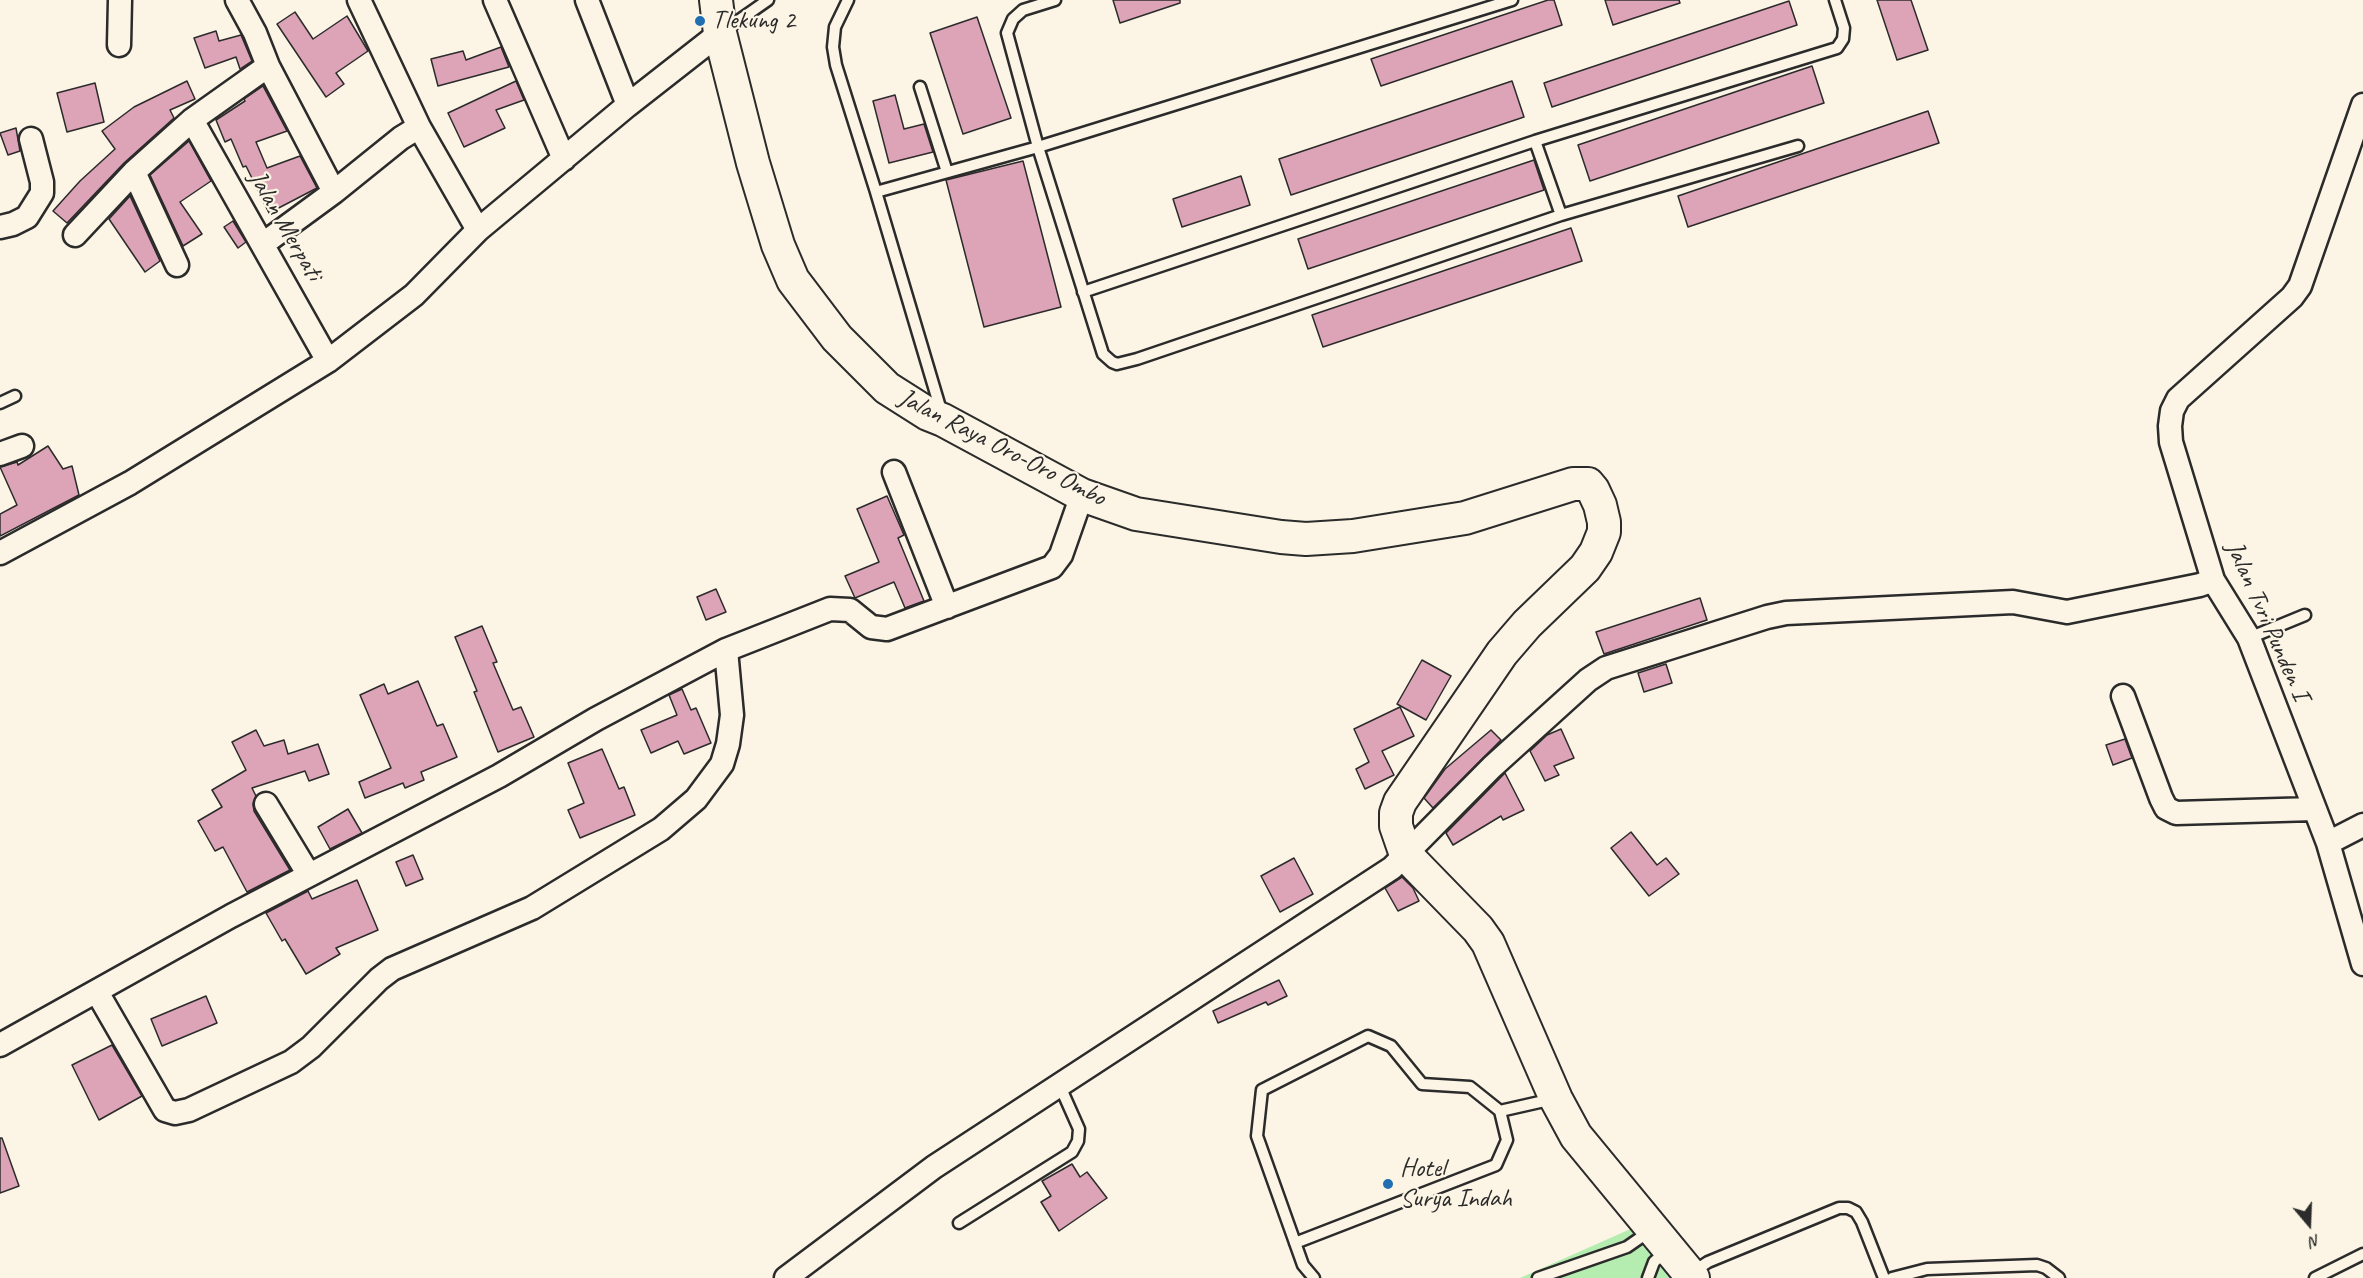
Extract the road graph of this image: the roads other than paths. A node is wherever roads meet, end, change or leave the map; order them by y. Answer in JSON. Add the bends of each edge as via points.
{"nodes":[{"id":1,"x":120,"y":0,"type":"edge"},
{"id":2,"x":359,"y":0,"type":"edge"},
{"id":3,"x":495,"y":0,"type":"edge"},
{"id":4,"x":587,"y":0,"type":"edge"},
{"id":5,"x":717,"y":0,"type":"edge"},
{"id":6,"x":768,"y":0,"type":"edge"},
{"id":7,"x":848,"y":0,"type":"edge"},
{"id":8,"x":1055,"y":0,"type":"edge"},
{"id":9,"x":1512,"y":0,"type":"edge"},
{"id":10,"x":1835,"y":0,"type":"edge"},
{"id":11,"x":235,"y":1,"type":"edge"},
{"id":12,"x":720,"y":33,"type":"junction"},
{"id":13,"x":119,"y":45,"type":"dead end"},
{"id":14,"x":268,"y":66,"type":"junction"},
{"id":15,"x":920,"y":87,"type":"dead end"},
{"id":16,"x":628,"y":105,"type":"junction"},
{"id":17,"x":2363,"y":105,"type":"edge"},
{"id":18,"x":192,"y":120,"type":"junction"},
{"id":19,"x":419,"y":127,"type":"junction"},
{"id":20,"x":31,"y":139,"type":"dead end"},
{"id":21,"x":1535,"y":141,"type":"junction"},
{"id":22,"x":1798,"y":146,"type":"dead end"},
{"id":23,"x":1038,"y":147,"type":"junction"},
{"id":24,"x":564,"y":159,"type":"junction"},
{"id":25,"x":134,"y":172,"type":"junction"},
{"id":26,"x":947,"y":172,"type":"junction"},
{"id":27,"x":334,"y":192,"type":"junction"},
{"id":28,"x":876,"y":192,"type":"junction"},
{"id":29,"x":1561,"y":215,"type":"junction"},
{"id":30,"x":0,"y":227,"type":"edge"},
{"id":31,"x":478,"y":230,"type":"junction"},
{"id":32,"x":75,"y":235,"type":"dead end"},
{"id":33,"x":263,"y":244,"type":"junction"},
{"id":34,"x":177,"y":265,"type":"dead end"},
{"id":35,"x":1083,"y":292,"type":"junction"},
{"id":36,"x":328,"y":361,"type":"junction"},
{"id":37,"x":15,"y":396,"type":"dead end"},
{"id":38,"x":0,"y":402,"type":"edge"},
{"id":39,"x":943,"y":420,"type":"junction"},
{"id":40,"x":22,"y":446,"type":"dead end"},
{"id":41,"x":0,"y":454,"type":"edge"},
{"id":42,"x":894,"y":472,"type":"dead end"},
{"id":43,"x":1082,"y":495,"type":"junction"},
{"id":44,"x":0,"y":553,"type":"edge"},
{"id":45,"x":2213,"y":580,"type":"junction"},
{"id":46,"x":947,"y":607,"type":"junction"},
{"id":47,"x":2305,"y":615,"type":"dead end"},
{"id":48,"x":2249,"y":638,"type":"junction"},
{"id":49,"x":726,"y":650,"type":"junction"},
{"id":50,"x":2123,"y":696,"type":"dead end"},
{"id":51,"x":266,"y":804,"type":"dead end"},
{"id":52,"x":2314,"y":809,"type":"junction"},
{"id":53,"x":2363,"y":825,"type":"edge"},
{"id":54,"x":2328,"y":843,"type":"junction"},
{"id":55,"x":1406,"y":855,"type":"junction"},
{"id":56,"x":309,"y":875,"type":"junction"},
{"id":57,"x":2363,"y":963,"type":"edge"},
{"id":58,"x":97,"y":992,"type":"junction"},
{"id":59,"x":0,"y":1044,"type":"edge"},
{"id":60,"x":1059,"y":1083,"type":"junction"},
{"id":61,"x":1556,"y":1099,"type":"junction"},
{"id":62,"x":1500,"y":1111,"type":"junction"},
{"id":63,"x":959,"y":1223,"type":"dead end"},
{"id":64,"x":1661,"y":1239,"type":"junction"},
{"id":65,"x":1295,"y":1243,"type":"junction"},
{"id":66,"x":2363,"y":1254,"type":"edge"},
{"id":67,"x":1692,"y":1276,"type":"edge"},
{"id":68,"x":786,"y":1278,"type":"edge"},
{"id":69,"x":1314,"y":1278,"type":"edge"},
{"id":70,"x":1538,"y":1278,"type":"edge"},
{"id":71,"x":1648,"y":1278,"type":"edge"},
{"id":72,"x":1884,"y":1278,"type":"edge"},
{"id":73,"x":1892,"y":1278,"type":"edge"},
{"id":74,"x":2059,"y":1278,"type":"edge"},
{"id":75,"x":2315,"y":1278,"type":"edge"}],
"edges":[{"from":1,"to":13,"type":"street"},
{"from":2,"to":19,"type":"street"},
{"from":3,"to":24,"type":"street"},
{"from":4,"to":16,"type":"street"},
{"from":5,"to":12,"type":"main road","name":"Jalan Raya Oro-Oro Ombo"},
{"from":6,"to":12,"type":"lane"},
{"from":7,"to":28,"type":"lane","via":[[836,27],[834,56]]},
{"from":8,"to":23,"type":"lane","via":[[1023,10],[1013,19],[1007,33]]},
{"from":9,"to":23,"type":"lane"},
{"from":10,"to":21,"type":"lane","via":[[1844,28],[1837,48]]},
{"from":11,"to":14,"type":"street","via":[[260,43]]},
{"from":12,"to":16,"type":"street"},
{"from":12,"to":39,"type":"main road","name":"Jalan Raya Oro-Oro Ombo","via":[[765,204],[793,280],[837,338],[887,388]]},
{"from":14,"to":18,"type":"street"},
{"from":14,"to":27,"type":"street"},
{"from":15,"to":26,"type":"lane"},
{"from":16,"to":24,"type":"street"},
{"from":17,"to":45,"type":"street","name":"Jalan Tvri Punden I","via":[[2300,286],[2178,399],[2172,411],[2171,442]]},
{"from":18,"to":25,"type":"street"},
{"from":18,"to":33,"type":"street","name":"Jalan Merpati"},
{"from":19,"to":27,"type":"street"},
{"from":19,"to":31,"type":"street"},
{"from":20,"to":30,"type":"street","via":[[42,194],[27,217]]},
{"from":21,"to":29,"type":"lane"},
{"from":21,"to":35,"type":"lane"},
{"from":22,"to":29,"type":"lane"},
{"from":23,"to":26,"type":"lane"},
{"from":23,"to":35,"type":"lane"},
{"from":24,"to":31,"type":"street"},
{"from":25,"to":32,"type":"street"},
{"from":25,"to":34,"type":"street"},
{"from":26,"to":28,"type":"lane"},
{"from":27,"to":33,"type":"street"},
{"from":28,"to":39,"type":"lane"},
{"from":29,"to":35,"type":"lane","via":[[1123,364],[1112,362],[1103,354]]},
{"from":31,"to":36,"type":"street","via":[[414,295]]},
{"from":33,"to":36,"type":"street","name":"Jalan Merpati"},
{"from":36,"to":44,"type":"street","via":[[130,483]]},
{"from":37,"to":38,"type":"lane"},
{"from":39,"to":43,"type":"main road","name":"Jalan Raya Oro-Oro Ombo"},
{"from":40,"to":41,"type":"street"},
{"from":42,"to":46,"type":"street"},
{"from":43,"to":46,"type":"street","via":[[1052,567]]},
{"from":43,"to":55,"type":"main road","name":"Jalan Raya Oro-Oro Ombo","via":[[1136,514],[1306,539],[1353,536],[1465,518],[1573,484],[1588,484],[1603,514],[1604,532],[1596,552],[1502,653],[1400,802],[1396,826]]},
{"from":45,"to":48,"type":"street","name":"Jalan Tvri Punden I"},
{"from":45,"to":55,"type":"street","via":[[2067,612],[2013,602],[1795,612],[1767,617],[1606,668],[1492,767]]},
{"from":46,"to":49,"type":"street","via":[[887,629],[871,627],[850,610],[830,609]]},
{"from":47,"to":48,"type":"lane"},
{"from":48,"to":52,"type":"street","name":"Jalan Tvri Punden I"},
{"from":49,"to":56,"type":"street","via":[[499,776]]},
{"from":49,"to":58,"type":"street","via":[[732,715],[728,744],[722,764],[696,799],[661,829],[532,908],[392,969],[291,1062],[189,1110],[165,1110]]},
{"from":50,"to":52,"type":"street","via":[[2161,798],[2175,813]]},
{"from":51,"to":56,"type":"street"},
{"from":52,"to":54,"type":"street","name":"Jalan Tvri Punden I"},
{"from":53,"to":54,"type":"street"},
{"from":54,"to":57,"type":"street","name":"Jalan Tvri Punden I"},
{"from":55,"to":60,"type":"street","via":[[1392,868]]},
{"from":55,"to":61,"type":"main road","name":"Jalan Raya Oro-Oro Ombo","via":[[1488,943]]},
{"from":56,"to":58,"type":"street"},
{"from":58,"to":59,"type":"street"},
{"from":60,"to":63,"type":"lane","via":[[1079,1129],[1072,1152]]},
{"from":60,"to":68,"type":"street","via":[[934,1167]]},
{"from":61,"to":62,"type":"lane"},
{"from":61,"to":64,"type":"main road","name":"Jalan Raya Oro-Oro Ombo","via":[[1576,1136]]},
{"from":62,"to":65,"type":"lane","via":[[1507,1140],[1496,1165]]},
{"from":62,"to":65,"type":"lane","via":[[1470,1087],[1422,1084],[1391,1046],[1368,1036],[1262,1090],[1257,1136]]},
{"from":64,"to":67,"type":"main road","name":"Jalan Raya Oro-Oro Ombo"},
{"from":64,"to":70,"type":"lane"},
{"from":64,"to":71,"type":"lane"},
{"from":65,"to":69,"type":"lane","via":[[1303,1265]]},
{"from":66,"to":75,"type":"lane"},
{"from":67,"to":72,"type":"lane","via":[[1708,1262],[1839,1208],[1848,1208],[1862,1222]]},
{"from":73,"to":74,"type":"lane","via":[[1927,1269],[2037,1264]]}]}
